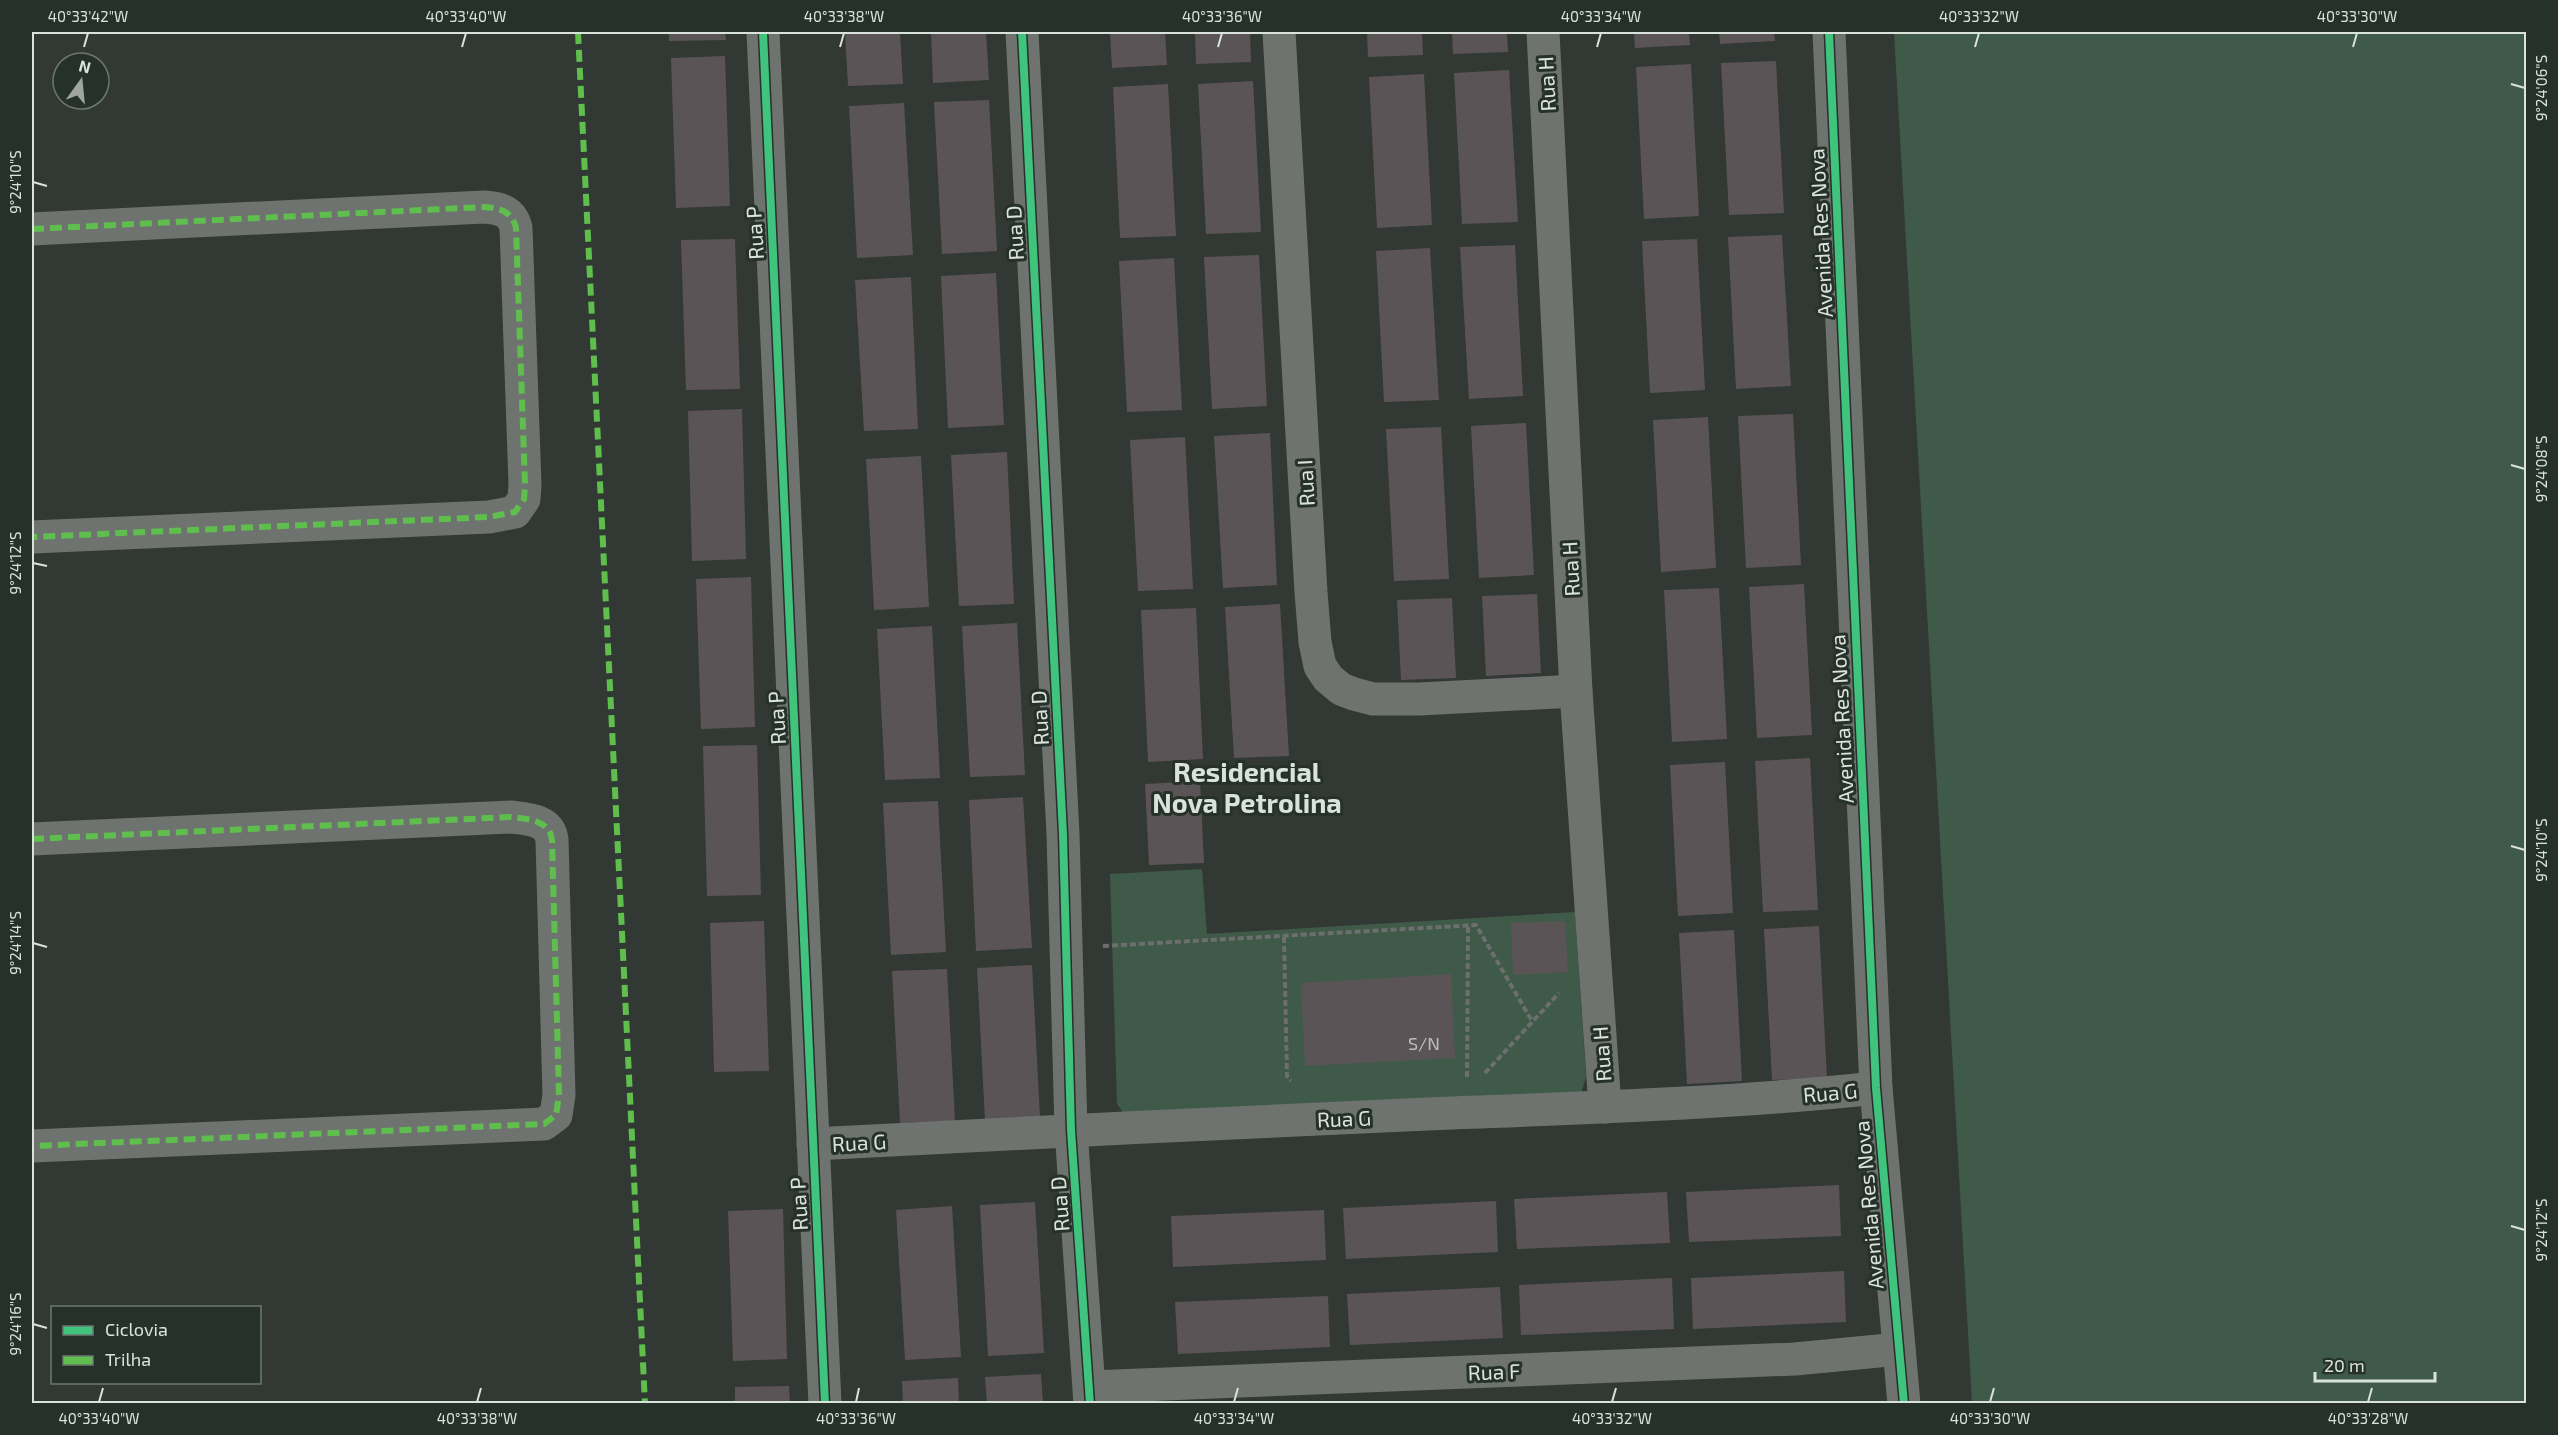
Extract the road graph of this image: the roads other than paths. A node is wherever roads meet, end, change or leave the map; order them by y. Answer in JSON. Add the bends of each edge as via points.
{"nodes":[{"id":1,"x":763,"y":32,"type":"edge"},
{"id":2,"x":1022,"y":32,"type":"edge"},
{"id":3,"x":1279,"y":32,"type":"edge"},
{"id":4,"x":1543,"y":32,"type":"edge"},
{"id":5,"x":1829,"y":32,"type":"edge"},
{"id":6,"x":32,"y":229,"type":"edge"},
{"id":7,"x":32,"y":537,"type":"edge"},
{"id":8,"x":1576,"y":691,"type":"junction"},
{"id":9,"x":32,"y":839,"type":"edge"},
{"id":10,"x":1876,"y":1088,"type":"junction"},
{"id":11,"x":1605,"y":1107,"type":"junction"},
{"id":12,"x":1071,"y":1130,"type":"junction"},
{"id":13,"x":813,"y":1144,"type":"junction"},
{"id":14,"x":32,"y":1146,"type":"edge"},
{"id":15,"x":1899,"y":1350,"type":"junction"},
{"id":16,"x":1090,"y":1395,"type":"edge"},
{"id":17,"x":825,"y":1404,"type":"edge"},
{"id":18,"x":1904,"y":1404,"type":"edge"}],
"edges":[{"from":1,"to":13,"type":"street","name":"Rua P"},
{"from":2,"to":12,"type":"street","name":"Rua D","via":[[1063,834]]},
{"from":3,"to":8,"type":"street","name":"Rua I","via":[[1311,592],[1320,666],[1341,689],[1373,699]]},
{"from":4,"to":8,"type":"street","name":"Rua H"},
{"from":5,"to":10,"type":"street","name":"Avenida Res Nova"},
{"from":6,"to":7,"type":"street","via":[[484,207],[507,212],[514,218],[516,228],[525,485],[524,499],[515,512],[489,517]]},
{"from":8,"to":11,"type":"street","name":"Rua H"},
{"from":9,"to":14,"type":"street","via":[[512,817],[546,826],[552,840],[560,1095],[556,1115],[544,1124]]},
{"from":10,"to":11,"type":"street","name":"Rua G"},
{"from":10,"to":15,"type":"street","name":"Avenida Res Nova"},
{"from":11,"to":12,"type":"street","name":"Rua G"},
{"from":12,"to":13,"type":"street","name":"Rua G"},
{"from":12,"to":16,"type":"street","name":"Rua D"},
{"from":13,"to":17,"type":"street","name":"Rua P"},
{"from":15,"to":16,"type":"street","name":"Rua F","via":[[1795,1359]]},
{"from":15,"to":18,"type":"street","name":"Avenida Res Nova"}]}
